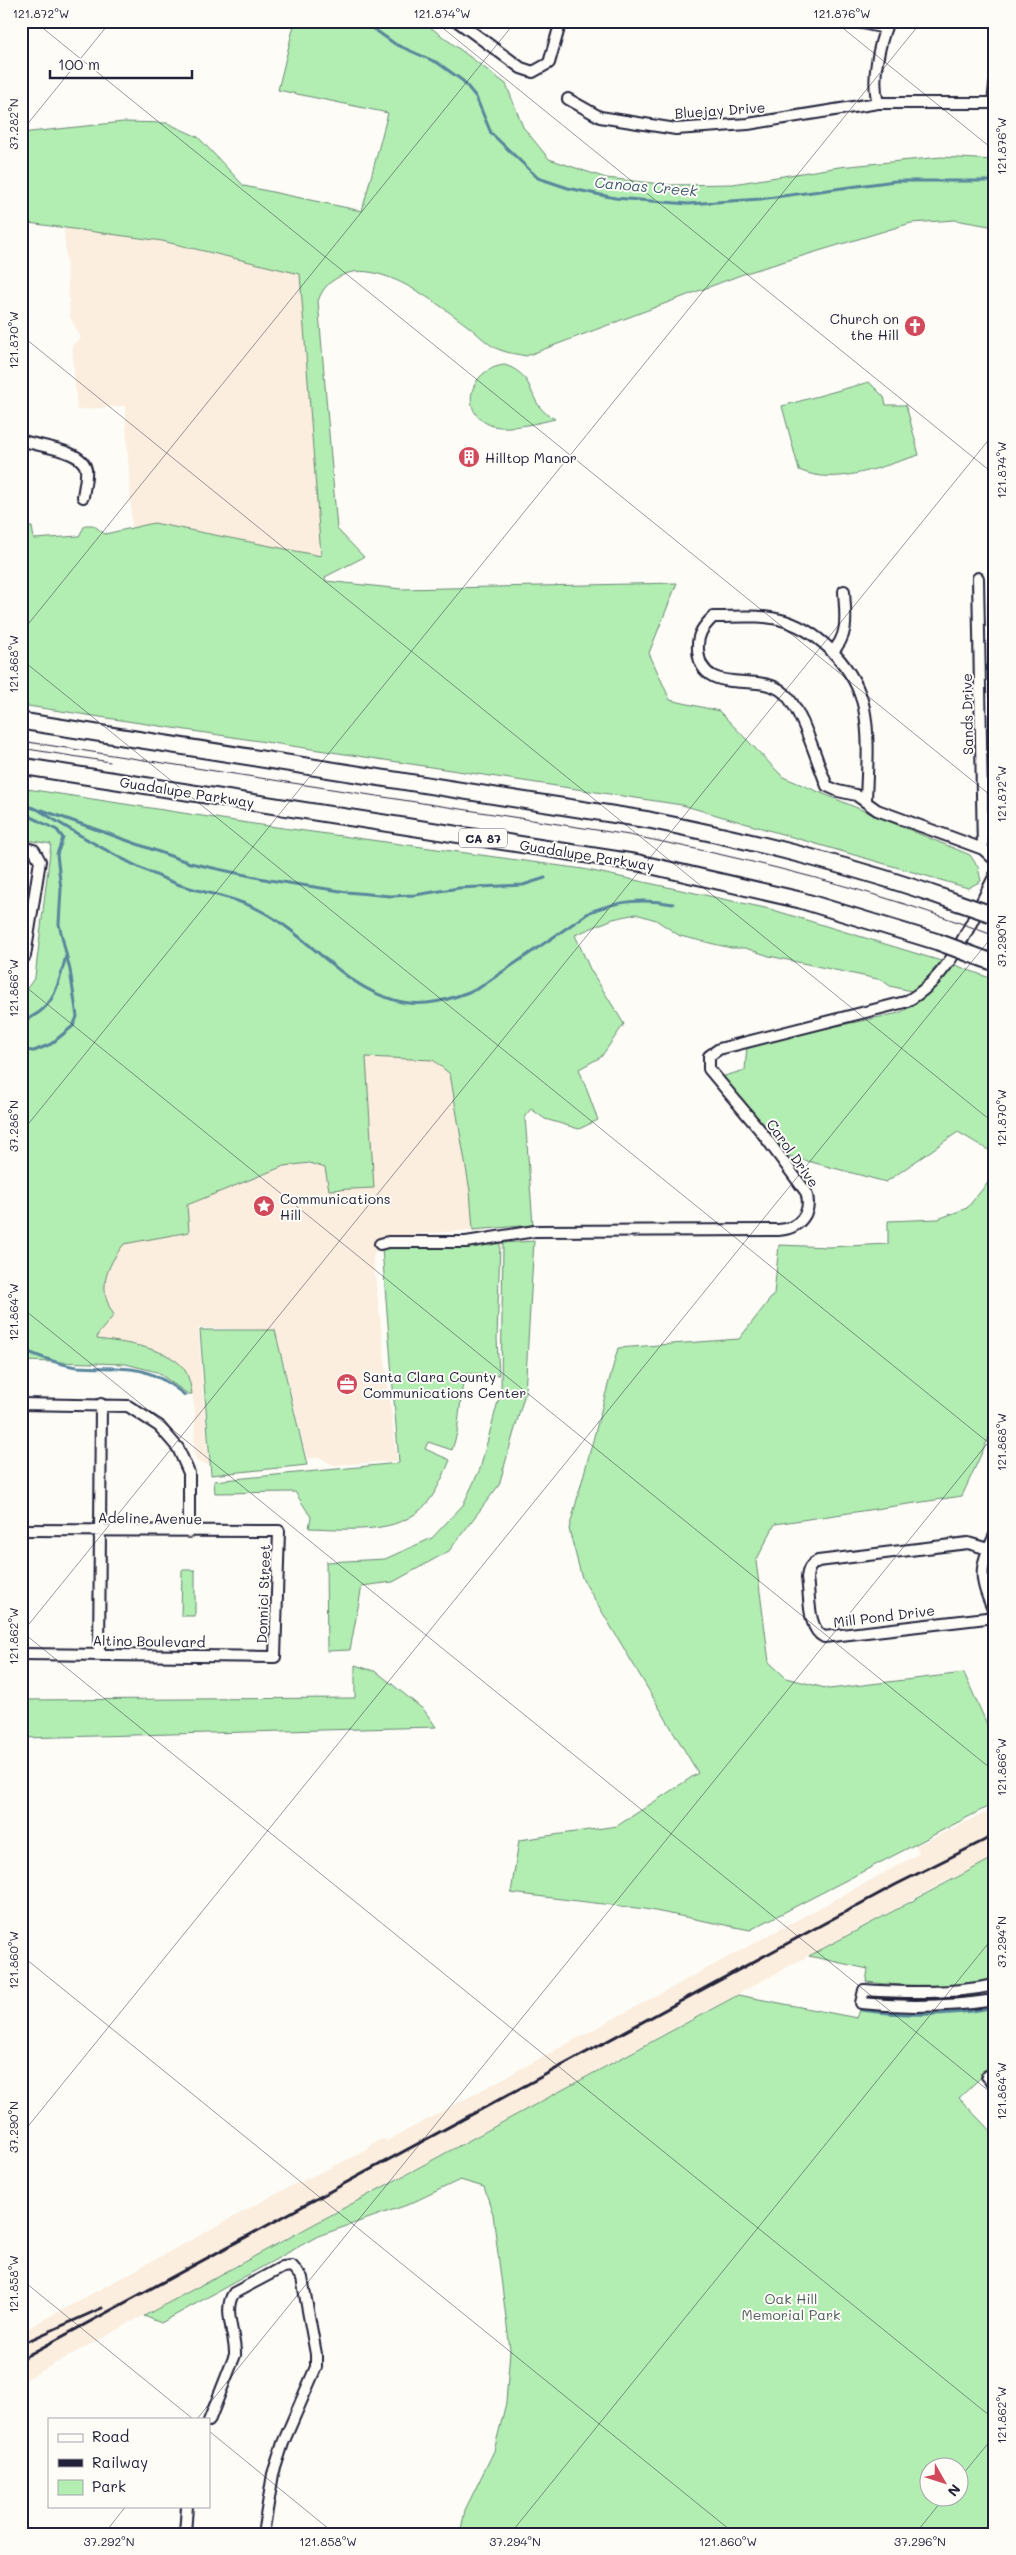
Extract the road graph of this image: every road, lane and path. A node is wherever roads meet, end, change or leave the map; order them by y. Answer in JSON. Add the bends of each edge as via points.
{"nodes":[{"id":1,"x":457,"y":21,"type":"edge"},
{"id":2,"x":561,"y":21,"type":"edge"},
{"id":3,"x":853,"y":21,"type":"edge"},
{"id":4,"x":886,"y":24,"type":"edge"},
{"id":5,"x":995,"y":85,"type":"edge"},
{"id":6,"x":568,"y":99,"type":"dead end"},
{"id":7,"x":994,"y":103,"type":"edge"},
{"id":8,"x":878,"y":104,"type":"junction"},
{"id":9,"x":21,"y":440,"type":"edge"},
{"id":10,"x":83,"y":497,"type":"dead end"},
{"id":11,"x":978,"y":578,"type":"dead end"},
{"id":12,"x":844,"y":591,"type":"dead end"},
{"id":13,"x":832,"y":652,"type":"junction"},
{"id":14,"x":21,"y":721,"type":"edge"},
{"id":15,"x":21,"y":766,"type":"edge"},
{"id":16,"x":866,"y":800,"type":"junction"},
{"id":17,"x":21,"y":847,"type":"edge"},
{"id":18,"x":983,"y":849,"type":"junction"},
{"id":19,"x":995,"y":860,"type":"edge"},
{"id":20,"x":995,"y":875,"type":"edge"},
{"id":21,"x":995,"y":915,"type":"edge"},
{"id":22,"x":21,"y":961,"type":"edge"},
{"id":23,"x":995,"y":963,"type":"edge"},
{"id":24,"x":380,"y":1244,"type":"dead end"},
{"id":25,"x":21,"y":1404,"type":"edge"},
{"id":26,"x":101,"y":1404,"type":"junction"},
{"id":27,"x":21,"y":1530,"type":"edge"},
{"id":28,"x":100,"y":1531,"type":"junction"},
{"id":29,"x":279,"y":1531,"type":"joint"},
{"id":30,"x":189,"y":1532,"type":"junction"},
{"id":31,"x":995,"y":1535,"type":"edge"},
{"id":32,"x":988,"y":1550,"type":"junction"},
{"id":33,"x":995,"y":1616,"type":"edge"},
{"id":34,"x":21,"y":1654,"type":"edge"},
{"id":35,"x":99,"y":1654,"type":"junction"},
{"id":36,"x":276,"y":1657,"type":"joint"},
{"id":37,"x":995,"y":1985,"type":"edge"},
{"id":38,"x":995,"y":2000,"type":"edge"},
{"id":39,"x":210,"y":2418,"type":"edge"},
{"id":40,"x":187,"y":2508,"type":"edge"},
{"id":41,"x":185,"y":2534,"type":"edge"},
{"id":42,"x":263,"y":2534,"type":"edge"}],
"edges":[{"from":1,"to":2,"type":"street","via":[[521,68],[533,72],[549,63]]},
{"from":3,"to":4,"type":"street"},
{"from":4,"to":8,"type":"street","via":[[878,62],[875,93]]},
{"from":5,"to":7,"type":"street"},
{"from":6,"to":8,"type":"street","name":"Bluejay Drive","via":[[600,116],[676,129],[748,124]]},
{"from":7,"to":8,"type":"street","name":"Bluejay Drive"},
{"from":9,"to":10,"type":"street","via":[[81,459],[86,469]]},
{"from":11,"to":18,"type":"street","name":"Sands Drive"},
{"from":12,"to":13,"type":"street","via":[[846,630],[839,646]]},
{"from":13,"to":16,"type":"street","via":[[850,675],[863,707],[867,738]]},
{"from":13,"to":16,"type":"street","via":[[802,629],[784,621],[756,616],[713,618],[701,629],[698,642],[698,658],[709,675],[717,679],[772,685],[784,692],[794,704],[828,786]]},
{"from":14,"to":21,"type":"highway","bridge":true,"via":[[649,820],[732,836],[898,881]]},
{"from":15,"to":23,"type":"highway","name":"Guadalupe Parkway","number":"CA 87","bridge":true,"via":[[639,862],[808,902]]},
{"from":16,"to":18,"type":"street","via":[[877,810]]},
{"from":17,"to":22,"type":"street","via":[[34,850],[40,861],[25,956]]},
{"from":18,"to":19,"type":"street"},
{"from":20,"to":24,"type":"street","name":"Carol Drive","via":[[947,965],[920,994],[905,1002],[719,1049],[709,1056],[709,1070],[760,1130],[806,1192],[806,1213],[795,1226],[778,1230],[534,1231],[466,1242]]},
{"from":25,"to":26,"type":"street"},
{"from":26,"to":28,"type":"street"},
{"from":26,"to":30,"type":"street","via":[[128,1406],[144,1415],[159,1426],[178,1448],[189,1473]]},
{"from":27,"to":28,"type":"street","name":"Adeline Avenue"},
{"from":28,"to":30,"type":"street","name":"Adeline Avenue"},
{"from":28,"to":35,"type":"street"},
{"from":29,"to":30,"type":"street","name":"Adeline Avenue"},
{"from":29,"to":36,"type":"street","name":"Donnici Street"},
{"from":31,"to":32,"type":"street","name":"Mill Pond Drive"},
{"from":32,"to":33,"type":"street","name":"Mill Pond Drive","via":[[982,1566],[982,1580]]},
{"from":32,"to":33,"type":"street","name":"Mill Pond Drive","via":[[968,1543],[818,1561],[808,1571],[808,1578],[814,1627],[824,1637]]},
{"from":34,"to":35,"type":"street","name":"Altino Boulevard"},
{"from":35,"to":36,"type":"street","name":"Altino Boulevard"},
{"from":37,"to":38,"type":"street","via":[[960,1992],[864,1990],[861,2003],[906,2008]]},
{"from":39,"to":42,"type":"street","via":[[235,2355],[228,2307],[230,2299],[234,2293],[283,2267],[292,2266],[302,2278],[316,2367],[278,2458]]},
{"from":40,"to":41,"type":"street"}]}
